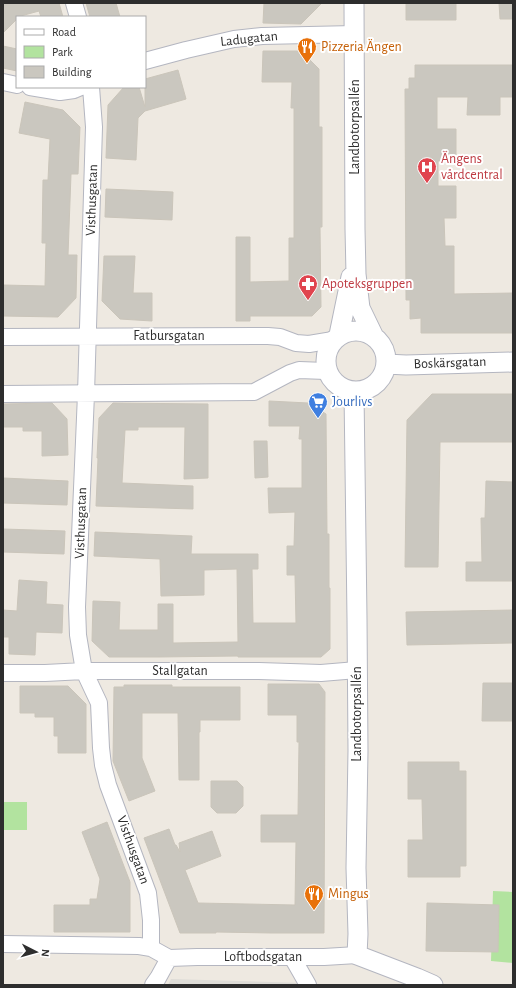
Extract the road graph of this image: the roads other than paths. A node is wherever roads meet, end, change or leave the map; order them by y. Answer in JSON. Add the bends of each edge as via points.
{"nodes":[{"id":1,"x":74,"y":3,"type":"edge"},
{"id":2,"x":354,"y":3,"type":"edge"},
{"id":3,"x":78,"y":16,"type":"edge"},
{"id":4,"x":355,"y":34,"type":"junction"},
{"id":5,"x":146,"y":61,"type":"edge"},
{"id":6,"x":3,"y":82,"type":"edge"},
{"id":7,"x":16,"y":85,"type":"edge"},
{"id":8,"x":36,"y":88,"type":"edge"},
{"id":9,"x":79,"y":88,"type":"edge"},
{"id":10,"x":90,"y":88,"type":"edge"},
{"id":11,"x":356,"y":252,"type":"junction"},
{"id":12,"x":3,"y":337,"type":"edge"},
{"id":13,"x":88,"y":337,"type":"junction"},
{"id":14,"x":374,"y":337,"type":"junction"},
{"id":15,"x":336,"y":338,"type":"junction"},
{"id":16,"x":513,"y":362,"type":"edge"},
{"id":17,"x":386,"y":364,"type":"junction"},
{"id":18,"x":326,"y":371,"type":"junction"},
{"id":19,"x":354,"y":392,"type":"junction"},
{"id":20,"x":3,"y":394,"type":"edge"},
{"id":21,"x":86,"y":394,"type":"junction"},
{"id":22,"x":357,"y":670,"type":"junction"},
{"id":23,"x":84,"y":671,"type":"junction"},
{"id":24,"x":3,"y":673,"type":"edge"},
{"id":25,"x":3,"y":944,"type":"edge"},
{"id":26,"x":151,"y":948,"type":"junction"},
{"id":27,"x":357,"y":955,"type":"junction"},
{"id":28,"x":292,"y":957,"type":"junction"},
{"id":29,"x":169,"y":958,"type":"junction"},
{"id":30,"x":153,"y":985,"type":"edge"},
{"id":31,"x":308,"y":985,"type":"edge"},
{"id":32,"x":433,"y":985,"type":"edge"}],
"edges":[{"from":1,"to":3,"type":"street"},
{"from":2,"to":4,"type":"street","name":"Landbotorpsallén"},
{"from":4,"to":5,"type":"street","name":"Ladugatan","via":[[234,38]]},
{"from":4,"to":11,"type":"street","name":"Landbotorpsallén"},
{"from":6,"to":7,"type":"street"},
{"from":8,"to":9,"type":"street","via":[[60,92]]},
{"from":10,"to":13,"type":"street","name":"Visthusgatan","via":[[94,127]]},
{"from":11,"to":14,"type":"street","name":"Landbotorpsallén","via":[[360,308]]},
{"from":11,"to":15,"type":"street","name":"Landbotorpsallén"},
{"from":12,"to":13,"type":"street","name":"Fatbursgatan"},
{"from":13,"to":15,"type":"street","name":"Fatbursgatan","via":[[268,336],[309,344]]},
{"from":13,"to":21,"type":"street","name":"Visthusgatan"},
{"from":14,"to":15,"type":"street","via":[[366,332],[357,331]]},
{"from":14,"to":17,"type":"street","via":[[385,353]]},
{"from":15,"to":18,"type":"street","via":[[326,353]]},
{"from":16,"to":17,"type":"street","name":"Boskärsgatan"},
{"from":17,"to":19,"type":"street","via":[[383,375],[376,384],[366,390]]},
{"from":18,"to":19,"type":"street","via":[[332,382],[342,389]]},
{"from":18,"to":21,"type":"street","via":[[299,370],[254,392]]},
{"from":19,"to":22,"type":"street","name":"Landbotorpsallén"},
{"from":20,"to":21,"type":"street"},
{"from":21,"to":23,"type":"street","name":"Visthusgatan","via":[[77,607],[78,635]]},
{"from":22,"to":23,"type":"street","name":"Stallgatan","via":[[321,673]]},
{"from":22,"to":27,"type":"street","name":"Landbotorpsallén"},
{"from":23,"to":24,"type":"street","name":"Stallgatan","via":[[45,674]]},
{"from":23,"to":26,"type":"street","name":"Visthusgatan","via":[[99,703],[101,748],[108,785],[148,893]]},
{"from":25,"to":26,"type":"street"},
{"from":26,"to":29,"type":"street"},
{"from":27,"to":28,"type":"street","name":"Loftbodsgatan"},
{"from":27,"to":32,"type":"street"},
{"from":28,"to":29,"type":"street","name":"Loftbodsgatan"},
{"from":28,"to":31,"type":"street"},
{"from":29,"to":30,"type":"street"}]}
